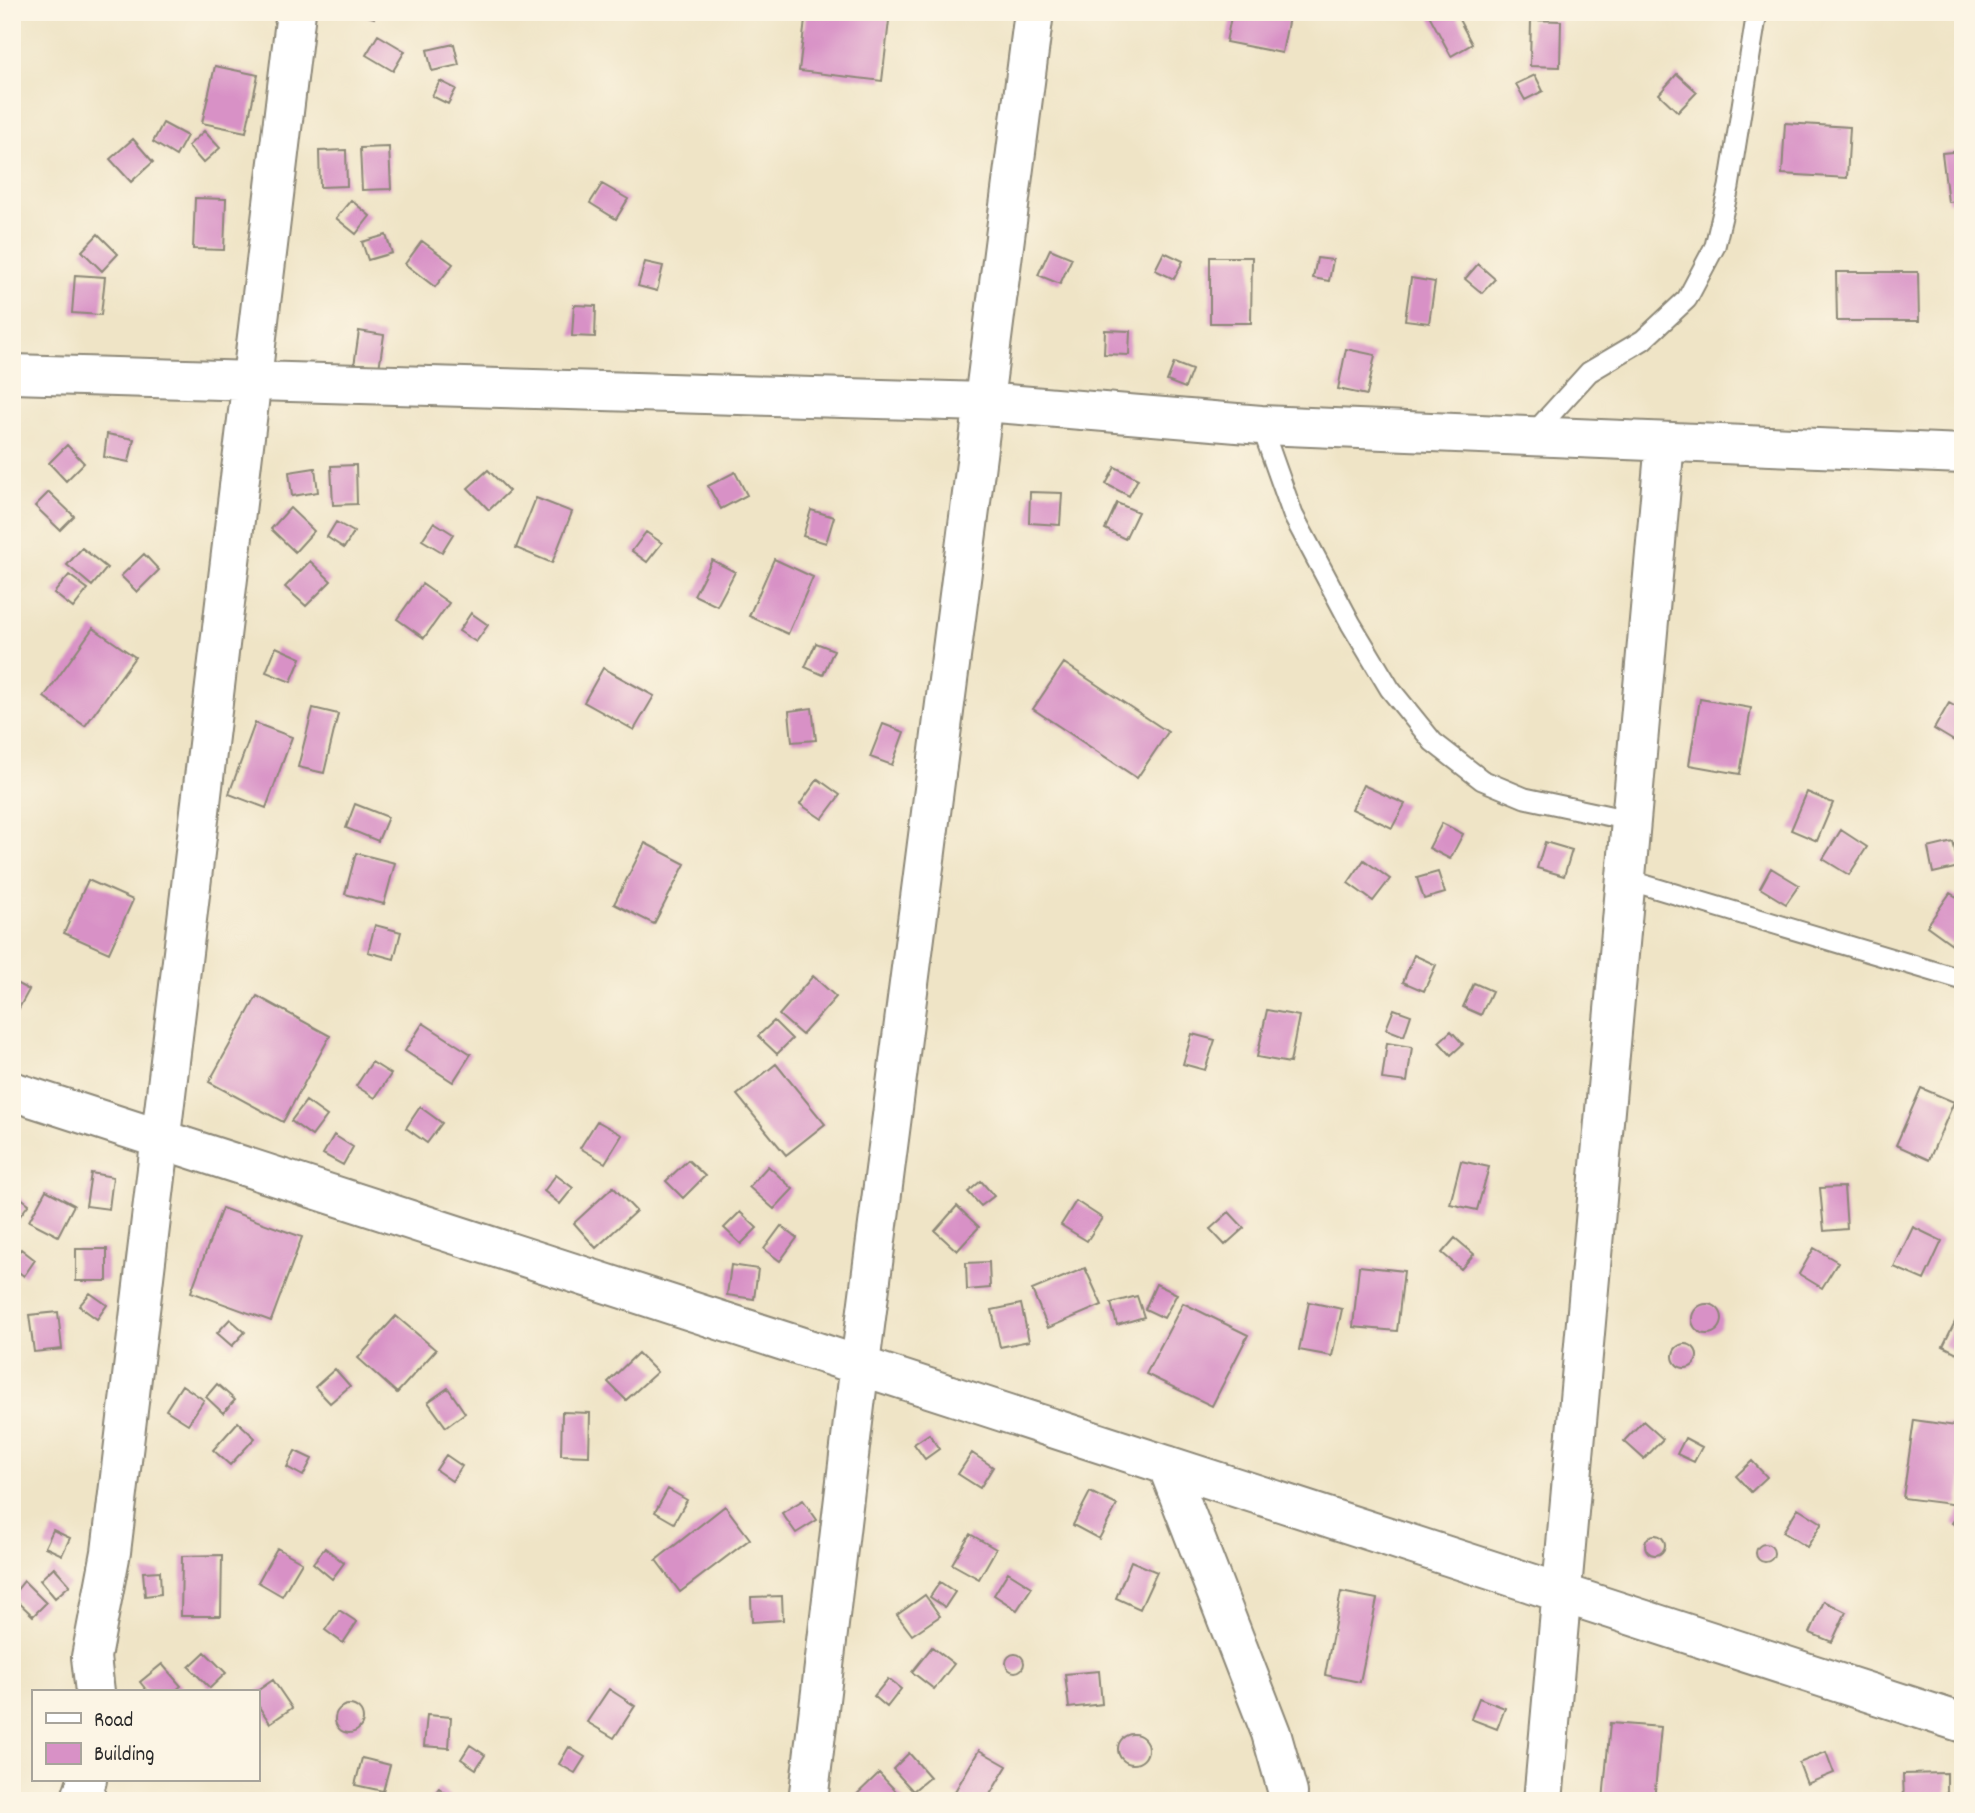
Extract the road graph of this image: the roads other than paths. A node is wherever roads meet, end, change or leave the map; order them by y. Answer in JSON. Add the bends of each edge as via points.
{"nodes":[{"id":1,"x":296,"y":12,"type":"edge"},
{"id":2,"x":1034,"y":12,"type":"edge"},
{"id":3,"x":1757,"y":12,"type":"edge"},
{"id":4,"x":12,"y":374,"type":"edge"},
{"id":5,"x":252,"y":381,"type":"junction"},
{"id":6,"x":984,"y":402,"type":"junction"},
{"id":7,"x":1261,"y":425,"type":"junction"},
{"id":8,"x":1531,"y":436,"type":"junction"},
{"id":9,"x":1665,"y":442,"type":"junction"},
{"id":10,"x":1963,"y":453,"type":"edge"},
{"id":11,"x":1633,"y":821,"type":"junction"},
{"id":12,"x":1628,"y":880,"type":"junction"},
{"id":13,"x":1963,"y":979,"type":"edge"},
{"id":14,"x":12,"y":1091,"type":"edge"},
{"id":15,"x":160,"y":1139,"type":"junction"},
{"id":16,"x":860,"y":1366,"type":"junction"},
{"id":17,"x":1167,"y":1465,"type":"junction"},
{"id":18,"x":1564,"y":1594,"type":"junction"},
{"id":19,"x":95,"y":1690,"type":"edge"},
{"id":20,"x":1963,"y":1723,"type":"edge"},
{"id":21,"x":87,"y":1782,"type":"edge"},
{"id":22,"x":80,"y":1801,"type":"edge"},
{"id":23,"x":808,"y":1801,"type":"edge"},
{"id":24,"x":1285,"y":1801,"type":"edge"},
{"id":25,"x":1544,"y":1801,"type":"edge"}],
"edges":[{"from":1,"to":5,"type":"street"},
{"from":2,"to":6,"type":"street"},
{"from":3,"to":8,"type":"lane","via":[[1729,187],[1710,257],[1687,299],[1643,340],[1589,372]]},
{"from":4,"to":5,"type":"street"},
{"from":5,"to":6,"type":"street"},
{"from":5,"to":15,"type":"street"},
{"from":6,"to":7,"type":"street"},
{"from":6,"to":16,"type":"street"},
{"from":7,"to":8,"type":"street"},
{"from":7,"to":11,"type":"lane","via":[[1293,515],[1351,624],[1390,690],[1433,742],[1482,779],[1525,798]]},
{"from":8,"to":9,"type":"street"},
{"from":9,"to":10,"type":"street"},
{"from":9,"to":11,"type":"street"},
{"from":11,"to":12,"type":"street"},
{"from":12,"to":13,"type":"lane"},
{"from":12,"to":18,"type":"street"},
{"from":14,"to":15,"type":"street"},
{"from":15,"to":16,"type":"street"},
{"from":15,"to":19,"type":"street","via":[[111,1552],[91,1657]]},
{"from":16,"to":17,"type":"street"},
{"from":16,"to":23,"type":"street"},
{"from":17,"to":18,"type":"street"},
{"from":17,"to":24,"type":"street","via":[[1271,1733],[1288,1793]]},
{"from":18,"to":20,"type":"street"},
{"from":18,"to":25,"type":"street"},
{"from":21,"to":22,"type":"street"}]}
